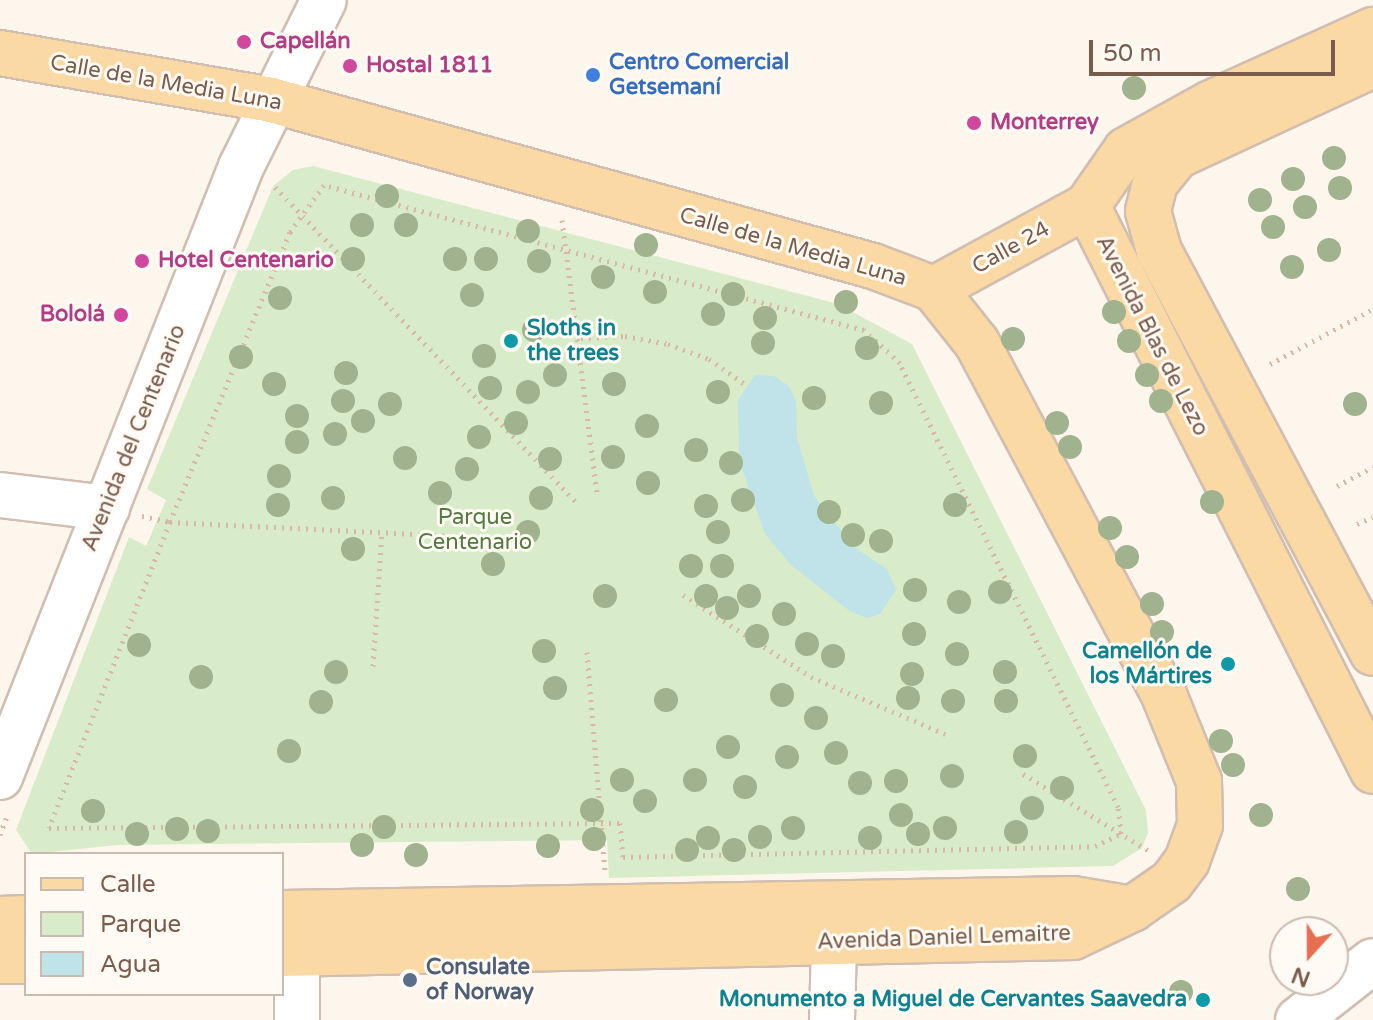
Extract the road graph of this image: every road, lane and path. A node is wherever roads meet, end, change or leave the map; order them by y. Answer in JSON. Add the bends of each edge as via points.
{"nodes":[{"id":1,"x":324,"y":0,"type":"edge"},
{"id":2,"x":1373,"y":30,"type":"edge"},
{"id":3,"x":0,"y":53,"type":"edge"},
{"id":4,"x":1373,"y":65,"type":"edge"},
{"id":5,"x":271,"y":100,"type":"junction"},
{"id":6,"x":241,"y":167,"type":"junction"},
{"id":7,"x":1087,"y":206,"type":"junction"},
{"id":8,"x":562,"y":209,"type":"junction"},
{"id":9,"x":303,"y":213,"type":"junction"},
{"id":10,"x":570,"y":249,"type":"junction"},
{"id":11,"x":934,"y":289,"type":"junction"},
{"id":12,"x":1373,"y":309,"type":"edge"},
{"id":13,"x":581,"y":338,"type":"junction"},
{"id":14,"x":1270,"y":364,"type":"dead end"},
{"id":15,"x":745,"y":384,"type":"dead end"},
{"id":16,"x":1373,"y":467,"type":"edge"},
{"id":17,"x":1337,"y":486,"type":"dead end"},
{"id":18,"x":597,"y":493,"type":"dead end"},
{"id":19,"x":0,"y":495,"type":"edge"},
{"id":20,"x":578,"y":504,"type":"dead end"},
{"id":21,"x":107,"y":508,"type":"junction"},
{"id":22,"x":1373,"y":517,"type":"edge"},
{"id":23,"x":170,"y":522,"type":"junction"},
{"id":24,"x":1357,"y":524,"type":"dead end"},
{"id":25,"x":382,"y":532,"type":"junction"},
{"id":26,"x":519,"y":539,"type":"dead end"},
{"id":27,"x":683,"y":595,"type":"dead end"},
{"id":28,"x":587,"y":652,"type":"dead end"},
{"id":29,"x":1373,"y":653,"type":"edge"},
{"id":30,"x":373,"y":666,"type":"dead end"},
{"id":31,"x":945,"y":734,"type":"dead end"},
{"id":32,"x":1373,"y":771,"type":"edge"},
{"id":33,"x":1023,"y":774,"type":"dead end"},
{"id":34,"x":5,"y":792,"type":"edge"},
{"id":35,"x":601,"y":823,"type":"junction"},
{"id":36,"x":1121,"y":834,"type":"junction"},
{"id":37,"x":0,"y":835,"type":"edge"},
{"id":38,"x":1162,"y":856,"type":"junction"},
{"id":39,"x":608,"y":907,"type":"junction"},
{"id":40,"x":1132,"y":909,"type":"junction"},
{"id":41,"x":24,"y":918,"type":"edge"},
{"id":42,"x":0,"y":919,"type":"edge"},
{"id":43,"x":290,"y":933,"type":"edge"},
{"id":44,"x":1373,"y":935,"type":"edge"},
{"id":45,"x":834,"y":943,"type":"junction"},
{"id":46,"x":1349,"y":950,"type":"edge"},
{"id":47,"x":0,"y":961,"type":"edge"},
{"id":48,"x":24,"y":961,"type":"edge"},
{"id":49,"x":1373,"y":961,"type":"edge"},
{"id":50,"x":1297,"y":996,"type":"edge"},
{"id":51,"x":297,"y":1020,"type":"edge"},
{"id":52,"x":832,"y":1020,"type":"edge"},
{"id":53,"x":1274,"y":1020,"type":"edge"},
{"id":54,"x":1298,"y":1020,"type":"edge"}],
"edges":[{"from":1,"to":5,"type":"street","name":"Avenida del Centenario"},
{"from":2,"to":7,"type":"main road","via":[[1211,103],[1126,150]]},
{"from":3,"to":5,"type":"main road","name":"Calle de la Media Luna"},
{"from":4,"to":29,"type":"main road","name":"Avenida Blas de Lezo","via":[[1170,162],[1155,183],[1148,211],[1159,251]]},
{"from":5,"to":6,"type":"street","name":"Avenida del Centenario"},
{"from":5,"to":8,"type":"main road","name":"Calle de la Media Luna"},
{"from":6,"to":9,"type":"path"},
{"from":6,"to":21,"type":"street","name":"Avenida del Centenario"},
{"from":7,"to":11,"type":"main road","name":"Calle 24"},
{"from":7,"to":32,"type":"main road","name":"Avenida Blas de Lezo"},
{"from":8,"to":10,"type":"path"},
{"from":8,"to":11,"type":"main road","name":"Calle de la Media Luna","via":[[873,266]]},
{"from":9,"to":10,"type":"path","via":[[324,185]]},
{"from":9,"to":20,"type":"path"},
{"from":9,"to":23,"type":"path","via":[[290,232]]},
{"from":10,"to":13,"type":"path"},
{"from":10,"to":36,"type":"path","via":[[825,315],[864,330],[900,363],[1118,807]]},
{"from":11,"to":38,"type":"main road","name":"Calle de la Media Luna","via":[[977,343],[1181,728],[1202,804],[1194,846]]},
{"from":12,"to":14,"type":"path"},
{"from":13,"to":15,"type":"path","via":[[625,336],[668,344],[709,359]]},
{"from":13,"to":18,"type":"path"},
{"from":16,"to":17,"type":"path"},
{"from":19,"to":21,"type":"street"},
{"from":21,"to":23,"type":"path"},
{"from":21,"to":34,"type":"street","name":"Avenida del Centenario"},
{"from":22,"to":24,"type":"path"},
{"from":23,"to":25,"type":"path"},
{"from":23,"to":35,"type":"path","via":[[49,828]]},
{"from":25,"to":26,"type":"path"},
{"from":25,"to":30,"type":"path"},
{"from":27,"to":31,"type":"path","via":[[811,677]]},
{"from":28,"to":35,"type":"path"},
{"from":33,"to":36,"type":"path"},
{"from":34,"to":37,"type":"path"},
{"from":35,"to":36,"type":"path","via":[[620,823],[623,857],[1095,846]]},
{"from":35,"to":39,"type":"path"},
{"from":36,"to":38,"type":"path"},
{"from":38,"to":40,"type":"main road","name":"Calle de la Media Luna","via":[[1161,892]]},
{"from":39,"to":40,"type":"main road","name":"Avenida Daniel Lemaitre","via":[[1073,899]]},
{"from":39,"to":43,"type":"main road","name":"Avenida Daniel Lemaitre"},
{"from":40,"to":45,"type":"main road","name":"Avenida Daniel Lemaitre","via":[[1073,937]]},
{"from":41,"to":42,"type":"main road"},
{"from":43,"to":45,"type":"main road","name":"Avenida Daniel Lemaitre"},
{"from":43,"to":51,"type":"street"},
{"from":44,"to":46,"type":"street"},
{"from":45,"to":52,"type":"street"},
{"from":47,"to":48,"type":"main road"},
{"from":49,"to":54,"type":"street"},
{"from":50,"to":53,"type":"street"}]}
